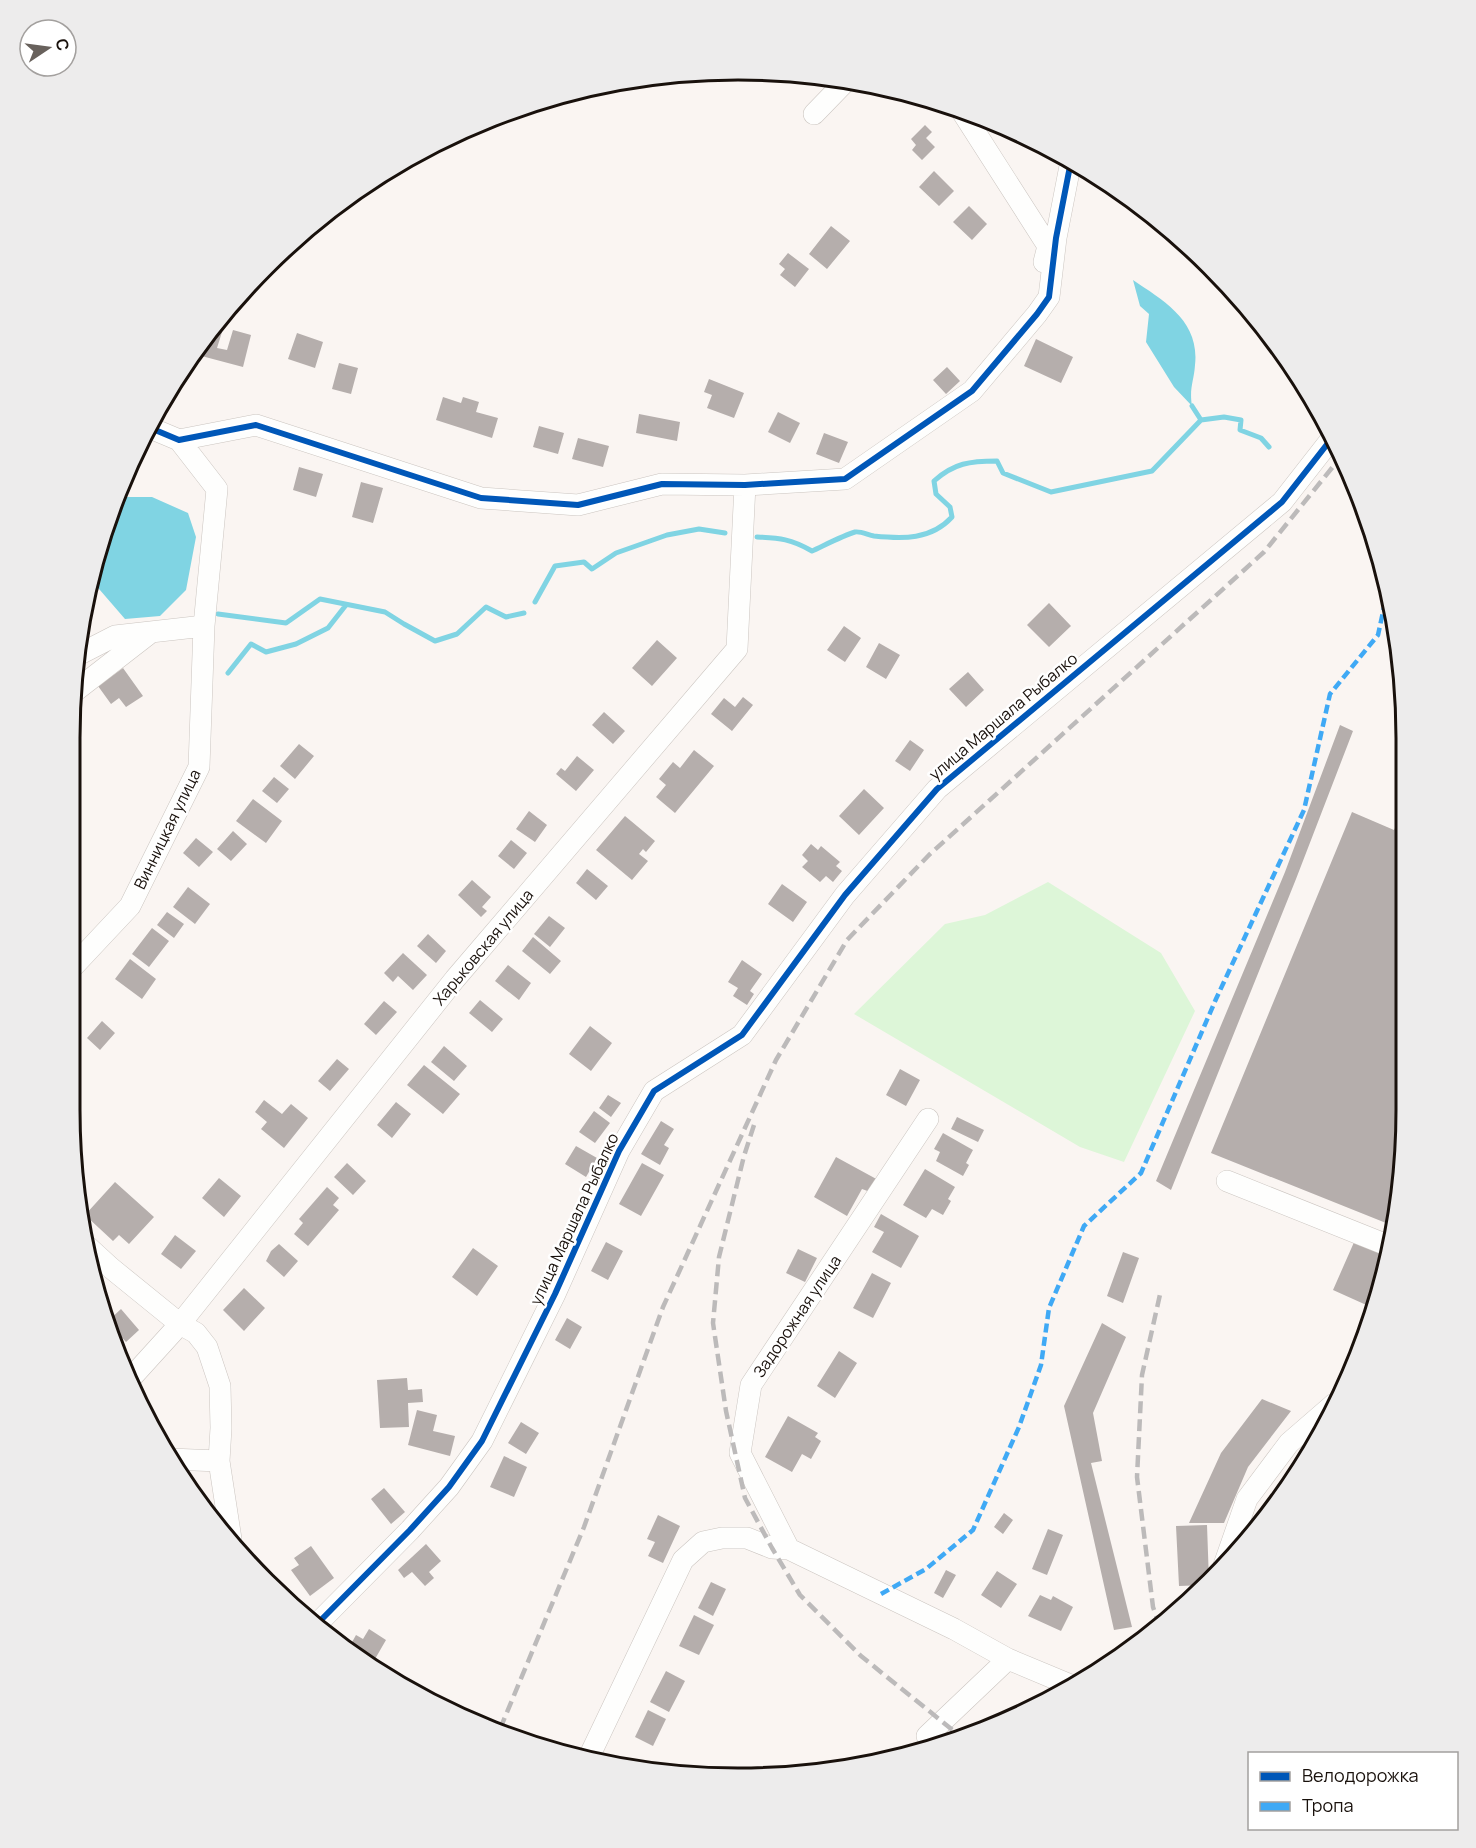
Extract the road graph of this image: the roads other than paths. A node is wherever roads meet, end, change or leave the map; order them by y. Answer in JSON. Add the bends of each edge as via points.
{"nodes":[{"id":1,"x":840,"y":88,"type":"edge"},
{"id":2,"x":814,"y":114,"type":"dead end"},
{"id":3,"x":968,"y":121,"type":"edge"},
{"id":4,"x":1069,"y":169,"type":"edge"},
{"id":5,"x":1028,"y":324,"type":"junction"},
{"id":6,"x":156,"y":430,"type":"edge"},
{"id":7,"x":179,"y":440,"type":"junction"},
{"id":8,"x":1327,"y":444,"type":"edge"},
{"id":9,"x":745,"y":484,"type":"junction"},
{"id":10,"x":204,"y":626,"type":"junction"},
{"id":11,"x":150,"y":632,"type":"junction"},
{"id":12,"x":85,"y":650,"type":"edge"},
{"id":13,"x":82,"y":686,"type":"edge"},
{"id":14,"x":80,"y":959,"type":"edge"},
{"id":15,"x":928,"y":1119,"type":"dead end"},
{"id":16,"x":1227,"y":1181,"type":"dead end"},
{"id":17,"x":1383,"y":1243,"type":"edge"},
{"id":18,"x":96,"y":1254,"type":"edge"},
{"id":19,"x":180,"y":1324,"type":"junction"},
{"id":20,"x":135,"y":1374,"type":"edge"},
{"id":21,"x":1321,"y":1415,"type":"edge"},
{"id":22,"x":181,"y":1460,"type":"edge"},
{"id":23,"x":219,"y":1461,"type":"junction"},
{"id":24,"x":229,"y":1527,"type":"edge"},
{"id":25,"x":1230,"y":1547,"type":"edge"},
{"id":26,"x":789,"y":1550,"type":"junction"},
{"id":27,"x":322,"y":1619,"type":"edge"},
{"id":28,"x":1008,"y":1659,"type":"junction"},
{"id":29,"x":1063,"y":1682,"type":"edge"},
{"id":30,"x":930,"y":1740,"type":"edge"},
{"id":31,"x":592,"y":1752,"type":"edge"}],
"edges":[{"from":1,"to":2,"type":"street"},
{"from":3,"to":5,"type":"street","via":[[1048,246]]},
{"from":4,"to":5,"type":"street","via":[[1049,297]]},
{"from":5,"to":9,"type":"street","via":[[972,391],[845,479]]},
{"from":6,"to":7,"type":"street"},
{"from":7,"to":9,"type":"street","via":[[256,425],[481,498],[578,505],[662,484]]},
{"from":7,"to":10,"type":"street","name":"Винницкая улица","via":[[217,489]]},
{"from":8,"to":27,"type":"street","name":"улица Маршала Рыбалко","via":[[1282,502],[937,789],[845,896],[742,1035],[654,1091],[619,1151],[482,1441],[449,1487]]},
{"from":9,"to":19,"type":"street","name":"Харьковская улица","via":[[737,649],[455,979]]},
{"from":10,"to":11,"type":"street"},
{"from":10,"to":14,"type":"street","name":"Винницкая улица","via":[[199,767],[130,906]]},
{"from":11,"to":12,"type":"street","via":[[115,636]]},
{"from":11,"to":13,"type":"street"},
{"from":15,"to":26,"type":"street","name":"Задорожная улица","via":[[751,1385],[740,1453]]},
{"from":16,"to":17,"type":"street"},
{"from":18,"to":19,"type":"street"},
{"from":19,"to":20,"type":"street","name":"Харьковская улица"},
{"from":19,"to":23,"type":"street","via":[[196,1333],[207,1347],[220,1386]]},
{"from":21,"to":25,"type":"street","via":[[1289,1443],[1247,1499]]},
{"from":22,"to":23,"type":"street"},
{"from":23,"to":24,"type":"street"},
{"from":26,"to":28,"type":"street"},
{"from":26,"to":31,"type":"street","via":[[747,1538],[722,1538],[703,1542],[683,1560]]},
{"from":28,"to":29,"type":"street"},
{"from":28,"to":30,"type":"street","via":[[927,1736]]}]}
